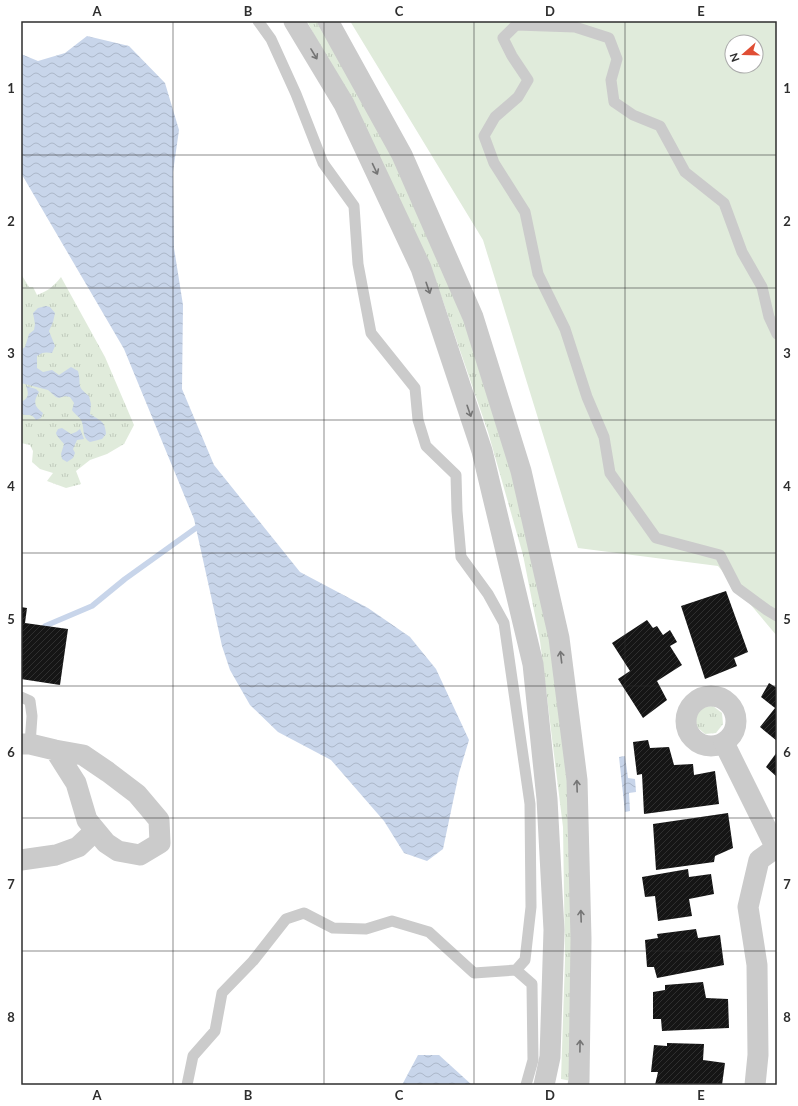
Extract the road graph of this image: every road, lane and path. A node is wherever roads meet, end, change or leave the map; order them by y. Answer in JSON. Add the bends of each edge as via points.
{"nodes":[{"id":1,"x":258,"y":21,"type":"edge"},
{"id":2,"x":294,"y":21,"type":"edge"},
{"id":3,"x":328,"y":21,"type":"edge"},
{"id":4,"x":777,"y":334,"type":"edge"},
{"id":5,"x":777,"y":616,"type":"edge"},
{"id":6,"x":21,"y":697,"type":"edge"},
{"id":7,"x":724,"y":743,"type":"dead end"},
{"id":8,"x":26,"y":744,"type":"edge"},
{"id":9,"x":54,"y":750,"type":"junction"},
{"id":10,"x":95,"y":831,"type":"junction"},
{"id":11,"x":777,"y":848,"type":"edge"},
{"id":12,"x":21,"y":860,"type":"edge"},
{"id":13,"x":516,"y":970,"type":"junction"},
{"id":14,"x":187,"y":1085,"type":"edge"},
{"id":15,"x":526,"y":1085,"type":"edge"},
{"id":16,"x":544,"y":1085,"type":"edge"},
{"id":17,"x":578,"y":1085,"type":"edge"},
{"id":18,"x":754,"y":1085,"type":"edge"}],
"edges":[{"from":1,"to":13,"type":"lane","via":[[271,39],[323,163],[354,206],[358,264],[371,333],[416,388],[418,420],[426,446],[456,475],[461,557],[488,594],[504,623],[530,804],[531,907],[525,960]]},
{"from":2,"to":16,"type":"street","one_way":true,"via":[[344,104],[421,268],[482,451],[533,664],[547,799],[554,930],[550,1057]]},
{"from":17,"to":3,"type":"street","one_way":true,"via":[[581,939],[577,780],[559,638],[522,471],[473,317],[402,155]]},
{"from":4,"to":5,"type":"lane","via":[[769,317],[762,287],[742,252],[724,203],[685,172],[660,126],[633,115],[614,102],[611,80],[617,59],[609,38],[575,26],[516,25],[503,38],[528,80],[518,97],[495,117],[484,136],[494,163],[525,212],[538,274],[565,329],[587,397],[604,437],[610,473],[656,538],[720,555],[736,588]]},
{"from":6,"to":8,"type":"lane","via":[[30,700],[32,716]]},
{"from":7,"to":11,"type":"street"},
{"from":8,"to":9,"type":"street"},
{"from":9,"to":10,"type":"street","via":[[76,782],[87,820]]},
{"from":9,"to":10,"type":"street","via":[[83,755],[137,794],[159,820],[160,843],[140,855],[118,851]]},
{"from":10,"to":12,"type":"street","via":[[78,847],[56,855]]},
{"from":11,"to":18,"type":"street","via":[[759,860],[748,906],[757,965],[758,1055]]},
{"from":13,"to":14,"type":"lane","via":[[474,973],[429,932],[392,920],[366,929],[333,928],[304,912],[286,919],[222,993],[215,1031],[193,1056]]},
{"from":13,"to":15,"type":"lane","via":[[532,984],[533,1060]]}]}
